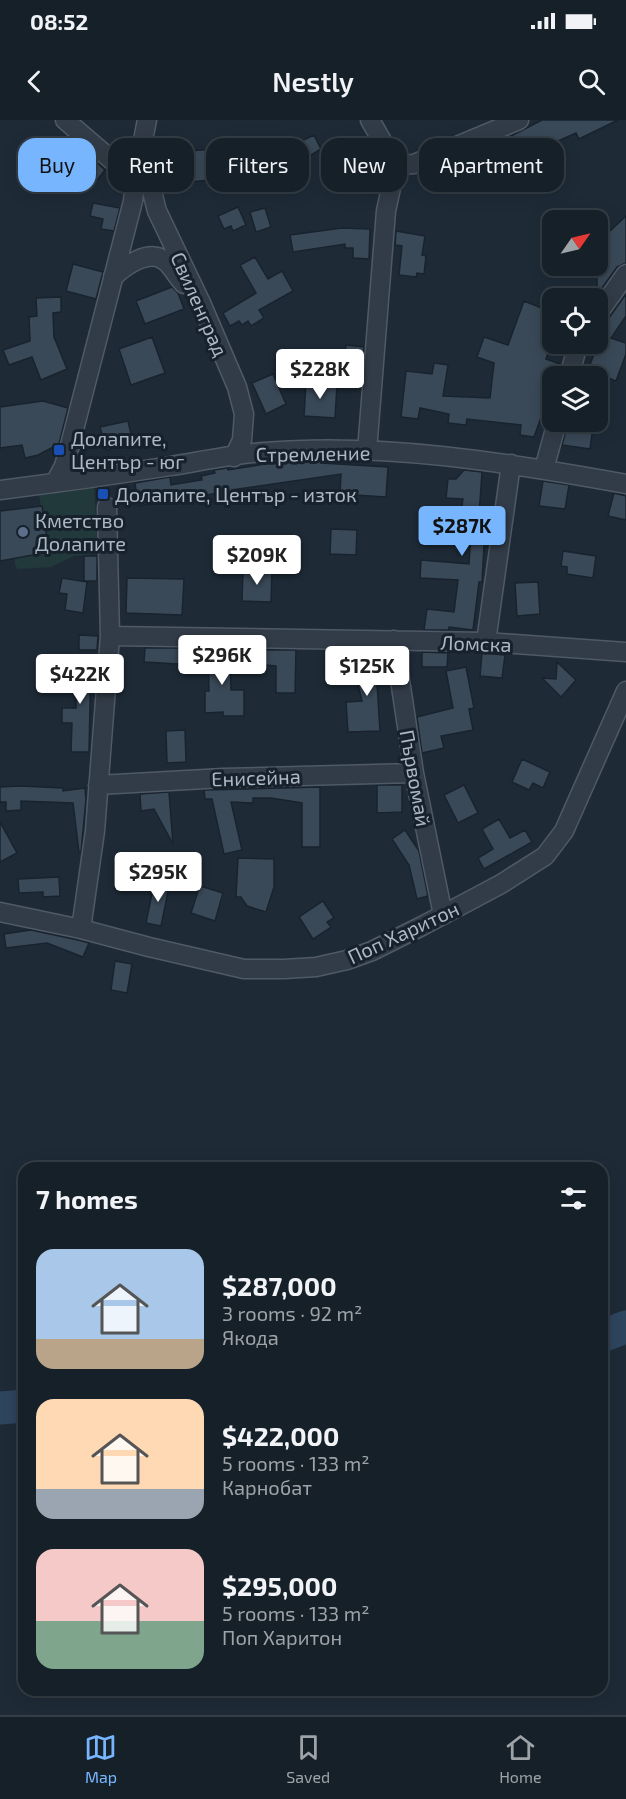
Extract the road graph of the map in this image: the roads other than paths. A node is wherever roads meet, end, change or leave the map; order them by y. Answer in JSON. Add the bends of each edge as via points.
{"nodes":[{"id":1,"x":64,"y":120,"type":"edge"},
{"id":2,"x":147,"y":120,"type":"edge"},
{"id":3,"x":370,"y":120,"type":"edge"},
{"id":4,"x":519,"y":120,"type":"edge"},
{"id":5,"x":144,"y":138,"type":"edge"},
{"id":6,"x":380,"y":138,"type":"edge"},
{"id":7,"x":108,"y":157,"type":"edge"},
{"id":8,"x":407,"y":164,"type":"edge"},
{"id":9,"x":134,"y":192,"type":"edge"},
{"id":10,"x":152,"y":192,"type":"edge"},
{"id":11,"x":390,"y":192,"type":"edge"},
{"id":12,"x":626,"y":274,"type":"edge"},
{"id":13,"x":113,"y":277,"type":"junction"},
{"id":14,"x":608,"y":299,"type":"edge"},
{"id":15,"x":201,"y":303,"type":"junction"},
{"id":16,"x":554,"y":432,"type":"edge"},
{"id":17,"x":368,"y":451,"type":"junction"},
{"id":18,"x":234,"y":457,"type":"junction"},
{"id":19,"x":511,"y":464,"type":"junction"},
{"id":20,"x":544,"y":469,"type":"junction"},
{"id":21,"x":55,"y":483,"type":"junction"},
{"id":22,"x":626,"y":484,"type":"edge"},
{"id":23,"x":0,"y":490,"type":"edge"},
{"id":24,"x":107,"y":507,"type":"dead end"},
{"id":25,"x":110,"y":636,"type":"junction"},
{"id":26,"x":394,"y":640,"type":"junction"},
{"id":27,"x":486,"y":642,"type":"junction"},
{"id":28,"x":626,"y":652,"type":"edge"},
{"id":29,"x":626,"y":691,"type":"edge"},
{"id":30,"x":414,"y":772,"type":"junction"},
{"id":31,"x":98,"y":785,"type":"junction"},
{"id":32,"x":0,"y":912,"type":"edge"},
{"id":33,"x":443,"y":915,"type":"junction"},
{"id":34,"x":81,"y":929,"type":"junction"}],
"edges":[{"from":1,"to":7,"type":"street"},
{"from":2,"to":5,"type":"street"},
{"from":3,"to":6,"type":"street"},
{"from":4,"to":8,"type":"street"},
{"from":9,"to":13,"type":"street"},
{"from":10,"to":15,"type":"street","name":"Свиленград","via":[[157,211]]},
{"from":11,"to":17,"type":"street"},
{"from":12,"to":14,"type":"street"},
{"from":13,"to":15,"type":"street","via":[[144,258],[165,260]]},
{"from":13,"to":21,"type":"street","via":[[64,466]]},
{"from":15,"to":18,"type":"street","name":"Свиленград","via":[[237,387],[244,414],[242,440]]},
{"from":16,"to":20,"type":"street"},
{"from":17,"to":18,"type":"street","name":"Стремление","via":[[264,452]]},
{"from":17,"to":19,"type":"street","name":"Стремление"},
{"from":18,"to":21,"type":"street","name":"Стремление"},
{"from":19,"to":20,"type":"street","name":"Стремление"},
{"from":19,"to":27,"type":"street"},
{"from":20,"to":22,"type":"street","name":"Стремление"},
{"from":21,"to":23,"type":"street","name":"Стремление"},
{"from":24,"to":25,"type":"street"},
{"from":25,"to":26,"type":"street","name":"Ломска"},
{"from":25,"to":31,"type":"street"},
{"from":26,"to":27,"type":"street","name":"Ломска"},
{"from":26,"to":30,"type":"street","name":"Първомай"},
{"from":27,"to":28,"type":"street","name":"Ломска"},
{"from":29,"to":33,"type":"street","name":"Поп Харитон","via":[[564,831],[544,856]]},
{"from":30,"to":31,"type":"street","name":"Енисейна"},
{"from":30,"to":33,"type":"street","name":"Първомай"},
{"from":31,"to":34,"type":"street"},
{"from":32,"to":34,"type":"street","name":"Поп Харитон"},
{"from":33,"to":34,"type":"street","name":"Поп Харитон","via":[[347,960],[284,969],[244,969]]}]}
